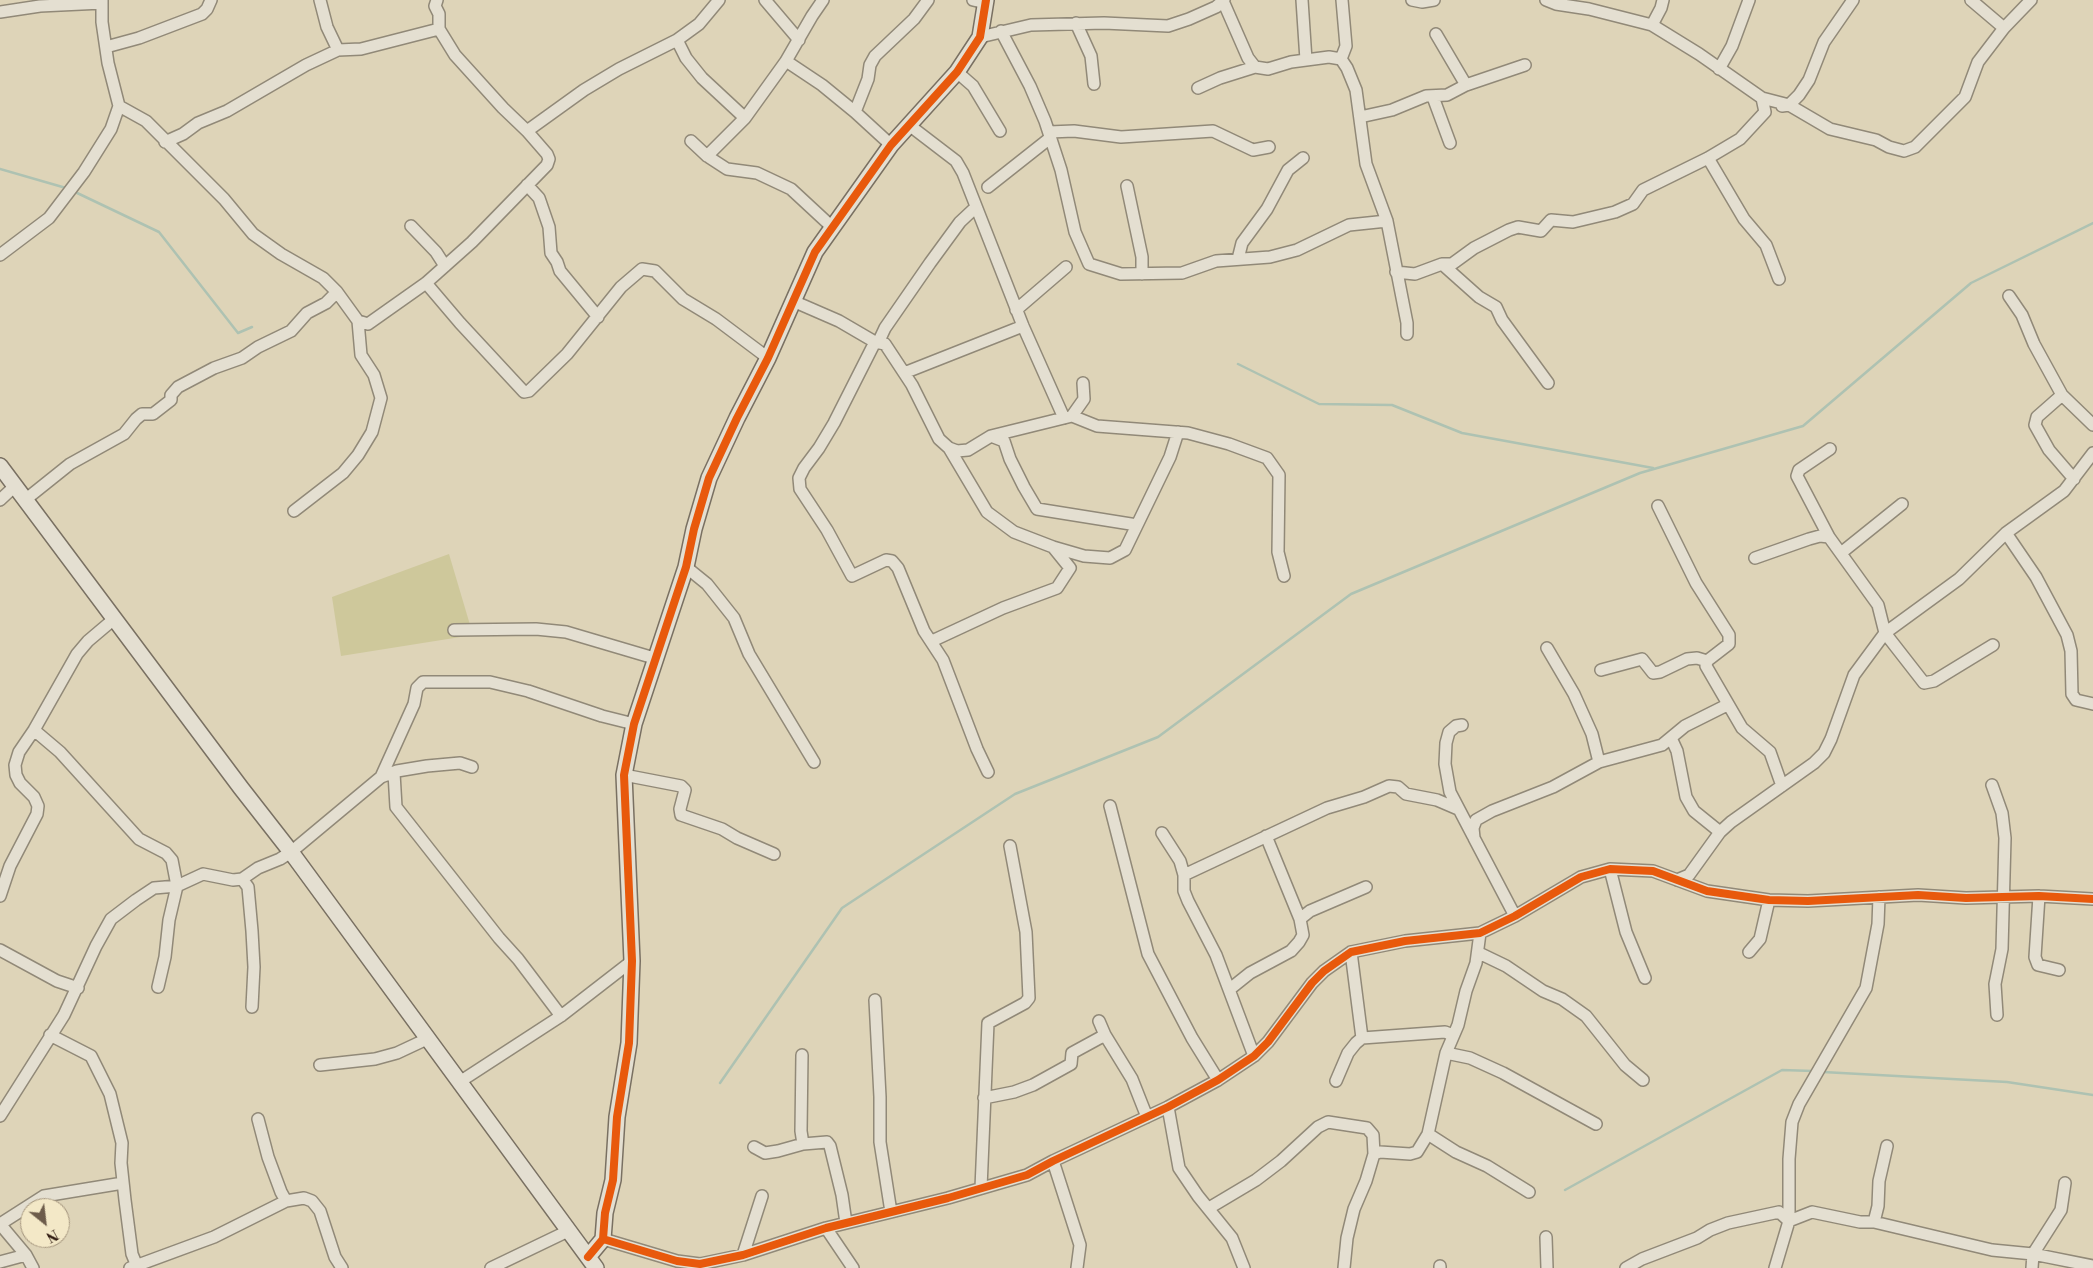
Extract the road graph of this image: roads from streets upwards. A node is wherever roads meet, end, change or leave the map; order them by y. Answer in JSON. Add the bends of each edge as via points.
{"nodes":[{"id":1,"x":211,"y":0,"type":"edge"},
{"id":2,"x":320,"y":0,"type":"edge"},
{"id":3,"x":437,"y":0,"type":"edge"},
{"id":4,"x":765,"y":0,"type":"edge"},
{"id":5,"x":823,"y":0,"type":"edge"},
{"id":6,"x":928,"y":0,"type":"edge"},
{"id":7,"x":1224,"y":0,"type":"edge"},
{"id":8,"x":1302,"y":0,"type":"edge"},
{"id":9,"x":1342,"y":0,"type":"edge"},
{"id":10,"x":1412,"y":0,"type":"edge"},
{"id":11,"x":1434,"y":0,"type":"edge"},
{"id":12,"x":1546,"y":0,"type":"edge"},
{"id":13,"x":1663,"y":0,"type":"edge"},
{"id":14,"x":1749,"y":0,"type":"edge"},
{"id":15,"x":1853,"y":0,"type":"edge"},
{"id":16,"x":1971,"y":0,"type":"edge"},
{"id":17,"x":2031,"y":0,"type":"edge"},
{"id":18,"x":981,"y":1,"type":"edge"},
{"id":19,"x":102,"y":2,"type":"edge"},
{"id":20,"x":713,"y":2,"type":"edge"},
{"id":21,"x":0,"y":12,"type":"edge"},
{"id":22,"x":1076,"y":23,"type":"junction"},
{"id":23,"x":1652,"y":26,"type":"junction"},
{"id":24,"x":2004,"y":28,"type":"junction"},
{"id":25,"x":440,"y":29,"type":"junction"},
{"id":26,"x":1002,"y":31,"type":"junction"},
{"id":27,"x":1436,"y":34,"type":"dead end"},
{"id":28,"x":980,"y":37,"type":"junction"},
{"id":29,"x":677,"y":40,"type":"junction"},
{"id":30,"x":799,"y":40,"type":"junction"},
{"id":31,"x":106,"y":47,"type":"junction"},
{"id":32,"x":338,"y":50,"type":"junction"},
{"id":33,"x":1341,"y":59,"type":"junction"},
{"id":34,"x":1306,"y":60,"type":"junction"},
{"id":35,"x":786,"y":61,"type":"junction"},
{"id":36,"x":1525,"y":65,"type":"dead end"},
{"id":37,"x":1255,"y":67,"type":"junction"},
{"id":38,"x":1719,"y":69,"type":"junction"},
{"id":39,"x":956,"y":72,"type":"junction"},
{"id":40,"x":1094,"y":84,"type":"dead end"},
{"id":41,"x":1466,"y":86,"type":"junction"},
{"id":42,"x":1198,"y":88,"type":"dead end"},
{"id":43,"x":1433,"y":97,"type":"junction"},
{"id":44,"x":1762,"y":98,"type":"junction"},
{"id":45,"x":1789,"y":105,"type":"junction"},
{"id":46,"x":119,"y":106,"type":"junction"},
{"id":47,"x":855,"y":112,"type":"junction"},
{"id":48,"x":1765,"y":112,"type":"junction"},
{"id":49,"x":1360,"y":117,"type":"junction"},
{"id":50,"x":745,"y":118,"type":"junction"},
{"id":51,"x":909,"y":125,"type":"junction"},
{"id":52,"x":527,"y":131,"type":"junction"},
{"id":53,"x":1000,"y":131,"type":"dead end"},
{"id":54,"x":1050,"y":135,"type":"junction"},
{"id":55,"x":691,"y":141,"type":"dead end"},
{"id":56,"x":165,"y":142,"type":"junction"},
{"id":57,"x":1450,"y":143,"type":"dead end"},
{"id":58,"x":891,"y":146,"type":"junction"},
{"id":59,"x":1269,"y":147,"type":"dead end"},
{"id":60,"x":707,"y":156,"type":"junction"},
{"id":61,"x":1304,"y":158,"type":"dead end"},
{"id":62,"x":1708,"y":158,"type":"junction"},
{"id":63,"x":527,"y":185,"type":"junction"},
{"id":64,"x":1127,"y":186,"type":"dead end"},
{"id":65,"x":988,"y":187,"type":"dead end"},
{"id":66,"x":976,"y":208,"type":"junction"},
{"id":67,"x":1387,"y":221,"type":"junction"},
{"id":68,"x":411,"y":226,"type":"dead end"},
{"id":69,"x":832,"y":227,"type":"junction"},
{"id":70,"x":0,"y":255,"type":"edge"},
{"id":71,"x":1238,"y":259,"type":"junction"},
{"id":72,"x":1442,"y":264,"type":"junction"},
{"id":73,"x":445,"y":266,"type":"junction"},
{"id":74,"x":1066,"y":267,"type":"dead end"},
{"id":75,"x":1396,"y":272,"type":"junction"},
{"id":76,"x":1142,"y":274,"type":"junction"},
{"id":77,"x":1779,"y":280,"type":"dead end"},
{"id":78,"x":426,"y":283,"type":"junction"},
{"id":79,"x":337,"y":292,"type":"junction"},
{"id":80,"x":2009,"y":296,"type":"dead end"},
{"id":81,"x":793,"y":300,"type":"junction"},
{"id":82,"x":1016,"y":310,"type":"junction"},
{"id":83,"x":598,"y":317,"type":"junction"},
{"id":84,"x":358,"y":321,"type":"junction"},
{"id":85,"x":1023,"y":326,"type":"junction"},
{"id":86,"x":1407,"y":334,"type":"dead end"},
{"id":87,"x":876,"y":343,"type":"junction"},
{"id":88,"x":768,"y":358,"type":"junction"},
{"id":89,"x":904,"y":373,"type":"junction"},
{"id":90,"x":1083,"y":383,"type":"dead end"},
{"id":91,"x":1548,"y":383,"type":"dead end"},
{"id":92,"x":2062,"y":395,"type":"junction"},
{"id":93,"x":1068,"y":417,"type":"junction"},
{"id":94,"x":2093,"y":425,"type":"edge"},
{"id":95,"x":1178,"y":432,"type":"junction"},
{"id":96,"x":991,"y":436,"type":"junction"},
{"id":97,"x":949,"y":448,"type":"junction"},
{"id":98,"x":1830,"y":449,"type":"dead end"},
{"id":99,"x":2092,"y":457,"type":"edge"},
{"id":100,"x":0,"y":466,"type":"edge"},
{"id":101,"x":2074,"y":479,"type":"junction"},
{"id":102,"x":15,"y":486,"type":"junction"},
{"id":103,"x":0,"y":500,"type":"edge"},
{"id":104,"x":25,"y":500,"type":"junction"},
{"id":105,"x":1902,"y":504,"type":"dead end"},
{"id":106,"x":1658,"y":506,"type":"dead end"},
{"id":107,"x":294,"y":511,"type":"dead end"},
{"id":108,"x":1137,"y":525,"type":"junction"},
{"id":109,"x":2006,"y":533,"type":"junction"},
{"id":110,"x":1829,"y":537,"type":"junction"},
{"id":111,"x":1053,"y":547,"type":"junction"},
{"id":112,"x":1841,"y":554,"type":"junction"},
{"id":113,"x":1756,"y":558,"type":"dead end"},
{"id":114,"x":686,"y":567,"type":"junction"},
{"id":115,"x":1284,"y":576,"type":"dead end"},
{"id":116,"x":114,"y":619,"type":"junction"},
{"id":117,"x":454,"y":630,"type":"dead end"},
{"id":118,"x":1885,"y":633,"type":"junction"},
{"id":119,"x":932,"y":641,"type":"junction"},
{"id":120,"x":1993,"y":645,"type":"dead end"},
{"id":121,"x":1547,"y":648,"type":"dead end"},
{"id":122,"x":654,"y":658,"type":"junction"},
{"id":123,"x":1708,"y":661,"type":"junction"},
{"id":124,"x":1601,"y":670,"type":"dead end"},
{"id":125,"x":1727,"y":704,"type":"junction"},
{"id":126,"x":2093,"y":704,"type":"edge"},
{"id":127,"x":634,"y":724,"type":"junction"},
{"id":128,"x":1462,"y":725,"type":"dead end"},
{"id":129,"x":34,"y":730,"type":"junction"},
{"id":130,"x":1671,"y":738,"type":"junction"},
{"id":131,"x":814,"y":762,"type":"dead end"},
{"id":132,"x":1600,"y":762,"type":"junction"},
{"id":133,"x":472,"y":767,"type":"dead end"},
{"id":134,"x":394,"y":772,"type":"junction"},
{"id":135,"x":988,"y":772,"type":"dead end"},
{"id":136,"x":624,"y":775,"type":"junction"},
{"id":137,"x":381,"y":777,"type":"junction"},
{"id":138,"x":1992,"y":785,"type":"dead end"},
{"id":139,"x":1782,"y":786,"type":"junction"},
{"id":140,"x":1110,"y":806,"type":"dead end"},
{"id":141,"x":1458,"y":809,"type":"junction"},
{"id":142,"x":1162,"y":832,"type":"dead end"},
{"id":143,"x":1720,"y":832,"type":"junction"},
{"id":144,"x":1266,"y":836,"type":"junction"},
{"id":145,"x":1474,"y":838,"type":"junction"},
{"id":146,"x":1010,"y":846,"type":"dead end"},
{"id":147,"x":291,"y":852,"type":"junction"},
{"id":148,"x":774,"y":854,"type":"dead end"},
{"id":149,"x":1610,"y":869,"type":"junction"},
{"id":150,"x":1184,"y":875,"type":"junction"},
{"id":151,"x":242,"y":879,"type":"junction"},
{"id":152,"x":1677,"y":880,"type":"junction"},
{"id":153,"x":176,"y":886,"type":"junction"},
{"id":154,"x":1366,"y":886,"type":"dead end"},
{"id":155,"x":0,"y":896,"type":"edge"},
{"id":156,"x":2039,"y":896,"type":"junction"},
{"id":157,"x":1879,"y":897,"type":"junction"},
{"id":158,"x":2002,"y":897,"type":"junction"},
{"id":159,"x":1769,"y":900,"type":"junction"},
{"id":160,"x":2093,"y":900,"type":"edge"},
{"id":161,"x":1515,"y":916,"type":"junction"},
{"id":162,"x":1300,"y":919,"type":"junction"},
{"id":163,"x":1480,"y":933,"type":"junction"},
{"id":164,"x":0,"y":950,"type":"edge"},
{"id":165,"x":1351,"y":952,"type":"junction"},
{"id":166,"x":1479,"y":952,"type":"junction"},
{"id":167,"x":1750,"y":952,"type":"dead end"},
{"id":168,"x":632,"y":961,"type":"junction"},
{"id":169,"x":2059,"y":970,"type":"dead end"},
{"id":170,"x":1645,"y":978,"type":"dead end"},
{"id":171,"x":78,"y":988,"type":"junction"},
{"id":172,"x":158,"y":988,"type":"dead end"},
{"id":173,"x":1230,"y":988,"type":"junction"},
{"id":174,"x":875,"y":1000,"type":"dead end"},
{"id":175,"x":252,"y":1007,"type":"dead end"},
{"id":176,"x":1996,"y":1015,"type":"dead end"},
{"id":177,"x":561,"y":1016,"type":"junction"},
{"id":178,"x":1099,"y":1021,"type":"dead end"},
{"id":179,"x":50,"y":1035,"type":"junction"},
{"id":180,"x":1453,"y":1035,"type":"junction"},
{"id":181,"x":1105,"y":1036,"type":"junction"},
{"id":182,"x":429,"y":1038,"type":"junction"},
{"id":183,"x":1362,"y":1038,"type":"junction"},
{"id":184,"x":1446,"y":1054,"type":"junction"},
{"id":185,"x":802,"y":1055,"type":"dead end"},
{"id":186,"x":1254,"y":1056,"type":"junction"},
{"id":187,"x":320,"y":1065,"type":"dead end"},
{"id":188,"x":1218,"y":1080,"type":"junction"},
{"id":189,"x":1643,"y":1080,"type":"dead end"},
{"id":190,"x":461,"y":1081,"type":"junction"},
{"id":191,"x":1336,"y":1081,"type":"dead end"},
{"id":192,"x":984,"y":1098,"type":"junction"},
{"id":193,"x":1168,"y":1107,"type":"junction"},
{"id":194,"x":0,"y":1116,"type":"edge"},
{"id":195,"x":1147,"y":1117,"type":"junction"},
{"id":196,"x":258,"y":1119,"type":"dead end"},
{"id":197,"x":1596,"y":1124,"type":"dead end"},
{"id":198,"x":1428,"y":1134,"type":"junction"},
{"id":199,"x":803,"y":1144,"type":"junction"},
{"id":200,"x":1887,"y":1146,"type":"dead end"},
{"id":201,"x":754,"y":1147,"type":"dead end"},
{"id":202,"x":1374,"y":1154,"type":"junction"},
{"id":203,"x":1053,"y":1161,"type":"junction"},
{"id":204,"x":124,"y":1182,"type":"junction"},
{"id":205,"x":2065,"y":1183,"type":"dead end"},
{"id":206,"x":981,"y":1188,"type":"junction"},
{"id":207,"x":1529,"y":1192,"type":"dead end"},
{"id":208,"x":762,"y":1196,"type":"dead end"},
{"id":209,"x":286,"y":1201,"type":"junction"},
{"id":210,"x":1209,"y":1208,"type":"junction"},
{"id":211,"x":891,"y":1212,"type":"junction"},
{"id":212,"x":1788,"y":1221,"type":"junction"},
{"id":213,"x":1874,"y":1222,"type":"junction"},
{"id":214,"x":846,"y":1223,"type":"junction"},
{"id":215,"x":0,"y":1224,"type":"edge"},
{"id":216,"x":826,"y":1228,"type":"junction"},
{"id":217,"x":568,"y":1231,"type":"junction"},
{"id":218,"x":1546,"y":1237,"type":"dead end"},
{"id":219,"x":603,"y":1239,"type":"junction"},
{"id":220,"x":2033,"y":1254,"type":"junction"},
{"id":221,"x":26,"y":1255,"type":"junction"},
{"id":222,"x":743,"y":1255,"type":"junction"},
{"id":223,"x":0,"y":1262,"type":"edge"},
{"id":224,"x":592,"y":1262,"type":"edge"},
{"id":225,"x":2093,"y":1266,"type":"edge"},
{"id":226,"x":133,"y":1267,"type":"edge"},
{"id":227,"x":33,"y":1268,"type":"edge"},
{"id":228,"x":342,"y":1268,"type":"edge"},
{"id":229,"x":491,"y":1268,"type":"edge"},
{"id":230,"x":853,"y":1268,"type":"edge"},
{"id":231,"x":1077,"y":1268,"type":"edge"},
{"id":232,"x":1244,"y":1268,"type":"edge"},
{"id":233,"x":1344,"y":1268,"type":"edge"},
{"id":234,"x":1547,"y":1268,"type":"edge"},
{"id":235,"x":1626,"y":1268,"type":"edge"},
{"id":236,"x":1775,"y":1268,"type":"edge"},
{"id":237,"x":2032,"y":1268,"type":"edge"}],
"edges":[{"from":1,"to":31,"type":"street","via":[[202,14]]},
{"from":2,"to":32,"type":"street"},
{"from":3,"to":25,"type":"street","via":[[435,6]]},
{"from":4,"to":30,"type":"street"},
{"from":5,"to":30,"type":"street"},
{"from":6,"to":47,"type":"street","via":[[914,20],[875,56]]},
{"from":7,"to":22,"type":"street","via":[[1216,7],[1168,26]]},
{"from":7,"to":37,"type":"street","via":[[1248,58]]},
{"from":8,"to":34,"type":"street"},
{"from":9,"to":33,"type":"street","via":[[1346,46]]},
{"from":10,"to":11,"type":"street"},
{"from":12,"to":23,"type":"street"},
{"from":13,"to":23,"type":"street"},
{"from":14,"to":38,"type":"street","via":[[1732,46]]},
{"from":15,"to":45,"type":"street","via":[[1824,42],[1809,80]]},
{"from":16,"to":24,"type":"street"},
{"from":17,"to":24,"type":"street"},
{"from":18,"to":28,"type":"street"},
{"from":19,"to":21,"type":"street"},
{"from":19,"to":31,"type":"street"},
{"from":20,"to":29,"type":"street","via":[[699,24]]},
{"from":22,"to":26,"type":"street","via":[[1031,25]]},
{"from":22,"to":40,"type":"street","via":[[1091,56]]},
{"from":23,"to":38,"type":"street"},
{"from":24,"to":45,"type":"street","via":[[1978,62],[1964,97],[1916,147],[1904,151],[1876,140],[1830,129]]},
{"from":25,"to":32,"type":"street","via":[[361,49]]},
{"from":25,"to":52,"type":"street","via":[[455,55]]},
{"from":26,"to":28,"type":"street"},
{"from":26,"to":54,"type":"street"},
{"from":27,"to":41,"type":"street"},
{"from":28,"to":39,"type":"street"},
{"from":29,"to":50,"type":"street","via":[[702,78]]},
{"from":29,"to":52,"type":"street","via":[[584,90]]},
{"from":30,"to":35,"type":"street"},
{"from":31,"to":46,"type":"street"},
{"from":32,"to":56,"type":"street"},
{"from":33,"to":34,"type":"street"},
{"from":33,"to":49,"type":"street","via":[[1352,79]]},
{"from":34,"to":37,"type":"street","via":[[1268,69]]},
{"from":35,"to":47,"type":"street"},
{"from":35,"to":50,"type":"street"},
{"from":36,"to":41,"type":"street"},
{"from":37,"to":42,"type":"street"},
{"from":38,"to":44,"type":"street"},
{"from":39,"to":51,"type":"street"},
{"from":39,"to":53,"type":"street","via":[[973,86]]},
{"from":41,"to":43,"type":"street","via":[[1447,95]]},
{"from":43,"to":49,"type":"street","via":[[1426,96],[1392,110]]},
{"from":43,"to":57,"type":"street"},
{"from":44,"to":45,"type":"street"},
{"from":44,"to":48,"type":"street"},
{"from":45,"to":48,"type":"street","via":[[1775,106]]},
{"from":46,"to":56,"type":"street","via":[[146,121]]},
{"from":46,"to":70,"type":"street","via":[[111,129],[62,202],[49,218]]},
{"from":47,"to":58,"type":"street"},
{"from":48,"to":62,"type":"street","via":[[1740,139]]},
{"from":49,"to":67,"type":"street","via":[[1366,164]]},
{"from":50,"to":60,"type":"street"},
{"from":51,"to":58,"type":"street"},
{"from":51,"to":66,"type":"street","via":[[956,161]]},
{"from":52,"to":63,"type":"street","via":[[549,159]]},
{"from":54,"to":59,"type":"street","via":[[1074,131],[1121,137],[1213,131],[1253,150]]},
{"from":54,"to":65,"type":"street"},
{"from":54,"to":76,"type":"street","via":[[1075,232],[1089,264],[1121,274]]},
{"from":55,"to":60,"type":"street"},
{"from":56,"to":79,"type":"street","via":[[224,199],[253,234],[323,278]]},
{"from":58,"to":69,"type":"street"},
{"from":60,"to":69,"type":"street","via":[[728,169],[757,173],[791,189]]},
{"from":61,"to":71,"type":"street","via":[[1288,170],[1267,209],[1242,242]]},
{"from":62,"to":72,"type":"street","via":[[1643,190],[1632,204],[1615,212],[1573,222],[1552,220],[1541,230],[1528,227],[1509,230],[1452,264]]},
{"from":62,"to":77,"type":"street","via":[[1744,219],[1766,245]]},
{"from":63,"to":73,"type":"street"},
{"from":63,"to":83,"type":"street","via":[[539,198],[549,227],[551,253],[560,271]]},
{"from":64,"to":76,"type":"street","via":[[1142,257]]},
{"from":66,"to":82,"type":"street"},
{"from":66,"to":87,"type":"street","via":[[960,222]]},
{"from":67,"to":71,"type":"street","via":[[1349,224],[1297,250],[1270,257]]},
{"from":67,"to":75,"type":"street"},
{"from":68,"to":73,"type":"street"},
{"from":69,"to":81,"type":"street","via":[[815,252]]},
{"from":71,"to":76,"type":"street","via":[[1216,261],[1182,273]]},
{"from":72,"to":75,"type":"street","via":[[1415,274]]},
{"from":72,"to":91,"type":"street","via":[[1479,297],[1496,307]]},
{"from":73,"to":78,"type":"street"},
{"from":74,"to":82,"type":"street"},
{"from":75,"to":86,"type":"street"},
{"from":78,"to":83,"type":"street","via":[[524,392],[567,354]]},
{"from":78,"to":84,"type":"street","via":[[368,324]]},
{"from":79,"to":84,"type":"street"},
{"from":79,"to":104,"type":"street","via":[[326,303],[307,313],[291,331],[178,387],[171,400],[153,414],[142,414],[124,434],[70,464]]},
{"from":80,"to":92,"type":"street"},
{"from":81,"to":87,"type":"street","via":[[839,321]]},
{"from":81,"to":88,"type":"street"},
{"from":82,"to":85,"type":"street"},
{"from":83,"to":88,"type":"street","via":[[634,275],[642,269],[652,270],[683,299]]},
{"from":84,"to":107,"type":"street","via":[[361,355],[374,374],[381,398],[372,432],[343,473]]},
{"from":85,"to":89,"type":"street"},
{"from":85,"to":93,"type":"street"},
{"from":87,"to":89,"type":"street","via":[[885,344]]},
{"from":87,"to":119,"type":"street","via":[[834,423],[804,468],[799,478],[800,489],[852,576],[886,560],[892,561],[898,568],[919,621]]},
{"from":88,"to":114,"type":"street","via":[[710,478]]},
{"from":89,"to":97,"type":"street","via":[[933,429]]},
{"from":90,"to":93,"type":"street","via":[[1084,399]]},
{"from":92,"to":94,"type":"street"},
{"from":92,"to":101,"type":"street","via":[[2037,417],[2036,425],[2049,450]]},
{"from":93,"to":95,"type":"street","via":[[1097,426]]},
{"from":93,"to":96,"type":"street"},
{"from":95,"to":108,"type":"street","via":[[1170,457]]},
{"from":95,"to":115,"type":"street","via":[[1228,444],[1267,458],[1279,475],[1278,552]]},
{"from":96,"to":97,"type":"street","via":[[968,450],[958,452]]},
{"from":96,"to":108,"type":"street","via":[[1004,441],[1037,509]]},
{"from":97,"to":111,"type":"street","via":[[987,512],[1014,532]]},
{"from":98,"to":110,"type":"street","via":[[1799,470],[1797,476]]},
{"from":99,"to":101,"type":"street"},
{"from":100,"to":102,"type":"street"},
{"from":101,"to":109,"type":"street"},
{"from":102,"to":103,"type":"street"},
{"from":102,"to":104,"type":"street"},
{"from":104,"to":116,"type":"street"},
{"from":105,"to":112,"type":"street"},
{"from":106,"to":123,"type":"street","via":[[1696,583],[1729,635],[1729,644]]},
{"from":108,"to":111,"type":"street","via":[[1125,550],[1110,558],[1084,556]]},
{"from":109,"to":118,"type":"street","via":[[1959,579]]},
{"from":109,"to":126,"type":"street","via":[[2036,577],[2066,636],[2071,651],[2072,694],[2076,700]]},
{"from":110,"to":112,"type":"street"},
{"from":110,"to":113,"type":"street","via":[[1809,539]]},
{"from":111,"to":119,"type":"street","via":[[1070,568],[1057,588],[1002,608]]},
{"from":112,"to":118,"type":"street","via":[[1878,605]]},
{"from":114,"to":122,"type":"street"},
{"from":114,"to":131,"type":"street","via":[[707,584],[734,618],[754,662]]},
{"from":116,"to":129,"type":"street","via":[[77,654]]},
{"from":116,"to":147,"type":"street"},
{"from":117,"to":122,"type":"street","via":[[566,632]]},
{"from":118,"to":120,"type":"street","via":[[1924,684]]},
{"from":118,"to":139,"type":"street","via":[[1854,675],[1824,753]]},
{"from":119,"to":135,"type":"street","via":[[943,660]]},
{"from":121,"to":132,"type":"street","via":[[1574,694],[1592,734]]},
{"from":122,"to":127,"type":"street"},
{"from":123,"to":124,"type":"street","via":[[1687,658],[1654,673],[1642,659]]},
{"from":123,"to":125,"type":"street","via":[[1706,666]]},
{"from":125,"to":130,"type":"street","via":[[1692,722]]},
{"from":125,"to":139,"type":"street","via":[[1742,728],[1770,752]]},
{"from":127,"to":136,"type":"street"},
{"from":127,"to":137,"type":"street","via":[[490,682],[423,682],[417,688],[414,704]]},
{"from":128,"to":141,"type":"street","via":[[1449,732],[1445,752],[1446,778]]},
{"from":129,"to":153,"type":"street","via":[[60,752],[139,839],[166,853],[172,860]]},
{"from":129,"to":155,"type":"street","via":[[19,752],[15,765],[20,783],[34,797],[37,814],[10,866]]},
{"from":130,"to":132,"type":"street","via":[[1648,750]]},
{"from":130,"to":143,"type":"street","via":[[1677,751],[1686,797],[1694,811]]},
{"from":132,"to":145,"type":"street","via":[[1553,787],[1476,820]]},
{"from":133,"to":134,"type":"street","via":[[460,763]]},
{"from":134,"to":137,"type":"street"},
{"from":134,"to":177,"type":"street","via":[[396,807]]},
{"from":136,"to":148,"type":"street","via":[[681,786],[685,790],[681,815],[722,829]]},
{"from":136,"to":168,"type":"street"},
{"from":137,"to":147,"type":"street"},
{"from":138,"to":158,"type":"street","via":[[2002,812],[2005,838]]},
{"from":139,"to":143,"type":"street"},
{"from":140,"to":188,"type":"street","via":[[1148,954]]},
{"from":141,"to":144,"type":"street","via":[[1389,786],[1327,808]]},
{"from":141,"to":145,"type":"street"},
{"from":142,"to":150,"type":"street","via":[[1180,861]]},
{"from":143,"to":152,"type":"street","via":[[1689,875]]},
{"from":144,"to":150,"type":"street"},
{"from":144,"to":162,"type":"street"},
{"from":145,"to":161,"type":"street"},
{"from":146,"to":192,"type":"street","via":[[1026,932],[1029,998],[988,1023]]},
{"from":147,"to":151,"type":"street"},
{"from":147,"to":182,"type":"street"},
{"from":149,"to":152,"type":"street","via":[[1652,871]]},
{"from":149,"to":161,"type":"street","via":[[1581,876]]},
{"from":149,"to":170,"type":"street","via":[[1626,932]]},
{"from":150,"to":173,"type":"street","via":[[1188,901]]},
{"from":151,"to":153,"type":"street","via":[[203,874]]},
{"from":151,"to":175,"type":"street","via":[[248,887],[252,923]]},
{"from":152,"to":159,"type":"street","via":[[1706,891]]},
{"from":153,"to":171,"type":"street","via":[[154,888],[111,919]]},
{"from":153,"to":172,"type":"street"},
{"from":154,"to":162,"type":"street","via":[[1310,911]]},
{"from":156,"to":158,"type":"street"},
{"from":156,"to":160,"type":"street"},
{"from":156,"to":169,"type":"street","via":[[2035,957],[2038,965]]},
{"from":157,"to":158,"type":"street"},
{"from":157,"to":159,"type":"street"},
{"from":157,"to":212,"type":"street","via":[[1878,924],[1866,988],[1799,1104],[1792,1122]]},
{"from":158,"to":176,"type":"street","via":[[2004,912],[2002,949],[1995,984]]},
{"from":159,"to":167,"type":"street","via":[[1760,939]]},
{"from":161,"to":163,"type":"street"},
{"from":162,"to":173,"type":"street","via":[[1303,934],[1291,951]]},
{"from":163,"to":165,"type":"street","via":[[1405,941]]},
{"from":163,"to":166,"type":"street"},
{"from":164,"to":171,"type":"street","via":[[57,981]]},
{"from":165,"to":183,"type":"street"},
{"from":165,"to":186,"type":"street","via":[[1312,983]]},
{"from":166,"to":180,"type":"street"},
{"from":166,"to":189,"type":"street","via":[[1586,1016],[1625,1065]]},
{"from":168,"to":177,"type":"street"},
{"from":168,"to":219,"type":"street","via":[[630,1043],[617,1116],[613,1180]]},
{"from":171,"to":179,"type":"street"},
{"from":173,"to":186,"type":"street"},
{"from":174,"to":211,"type":"street","via":[[880,1142]]},
{"from":177,"to":190,"type":"street"},
{"from":178,"to":181,"type":"street"},
{"from":179,"to":194,"type":"street"},
{"from":179,"to":204,"type":"street","via":[[91,1056],[96,1065],[110,1094],[117,1119]]},
{"from":180,"to":183,"type":"street","via":[[1445,1032]]},
{"from":180,"to":184,"type":"street"},
{"from":181,"to":192,"type":"street","via":[[1072,1053],[1071,1064],[1033,1085]]},
{"from":181,"to":195,"type":"street","via":[[1132,1080]]},
{"from":182,"to":187,"type":"street","via":[[398,1053],[350,1063]]},
{"from":182,"to":190,"type":"street"},
{"from":183,"to":191,"type":"street","via":[[1348,1053]]},
{"from":184,"to":197,"type":"street","via":[[1470,1058],[1503,1073]]},
{"from":184,"to":198,"type":"street"},
{"from":185,"to":199,"type":"street"},
{"from":186,"to":188,"type":"street"},
{"from":188,"to":193,"type":"street"},
{"from":190,"to":217,"type":"street"},
{"from":192,"to":206,"type":"street"},
{"from":193,"to":195,"type":"street"},
{"from":193,"to":210,"type":"street","via":[[1179,1168]]},
{"from":195,"to":203,"type":"street"},
{"from":196,"to":209,"type":"street","via":[[268,1157]]},
{"from":198,"to":202,"type":"street","via":[[1417,1152]]},
{"from":198,"to":207,"type":"street"},
{"from":199,"to":201,"type":"street","via":[[765,1153]]},
{"from":199,"to":214,"type":"street","via":[[827,1142],[830,1146]]},
{"from":200,"to":213,"type":"street","via":[[1878,1181]]},
{"from":202,"to":210,"type":"street","via":[[1373,1135],[1367,1128],[1328,1122],[1256,1180]]},
{"from":202,"to":233,"type":"street","via":[[1354,1209]]},
{"from":203,"to":206,"type":"street","via":[[1027,1175]]},
{"from":203,"to":231,"type":"street","via":[[1080,1245]]},
{"from":204,"to":215,"type":"street","via":[[44,1196]]},
{"from":204,"to":226,"type":"street"},
{"from":205,"to":220,"type":"street","via":[[2061,1210]]},
{"from":206,"to":211,"type":"street"},
{"from":208,"to":222,"type":"street"},
{"from":209,"to":226,"type":"street","via":[[214,1237]]},
{"from":209,"to":228,"type":"street","via":[[304,1198],[312,1201],[320,1211]]},
{"from":210,"to":232,"type":"street","via":[[1232,1238]]},
{"from":211,"to":214,"type":"street"},
{"from":212,"to":213,"type":"street","via":[[1812,1212]]},
{"from":212,"to":235,"type":"street","via":[[1779,1212],[1728,1223]]},
{"from":212,"to":236,"type":"street"},
{"from":213,"to":220,"type":"street","via":[[1992,1250]]},
{"from":214,"to":216,"type":"street"},
{"from":215,"to":221,"type":"street"},
{"from":216,"to":222,"type":"street"},
{"from":216,"to":230,"type":"street"},
{"from":217,"to":224,"type":"street"},
{"from":217,"to":229,"type":"street"},
{"from":218,"to":234,"type":"street"},
{"from":219,"to":222,"type":"street","via":[[676,1261],[700,1264]]},
{"from":219,"to":224,"type":"street"},
{"from":220,"to":225,"type":"street"},
{"from":220,"to":237,"type":"street"},
{"from":221,"to":223,"type":"street"},
{"from":221,"to":227,"type":"street"}]}
